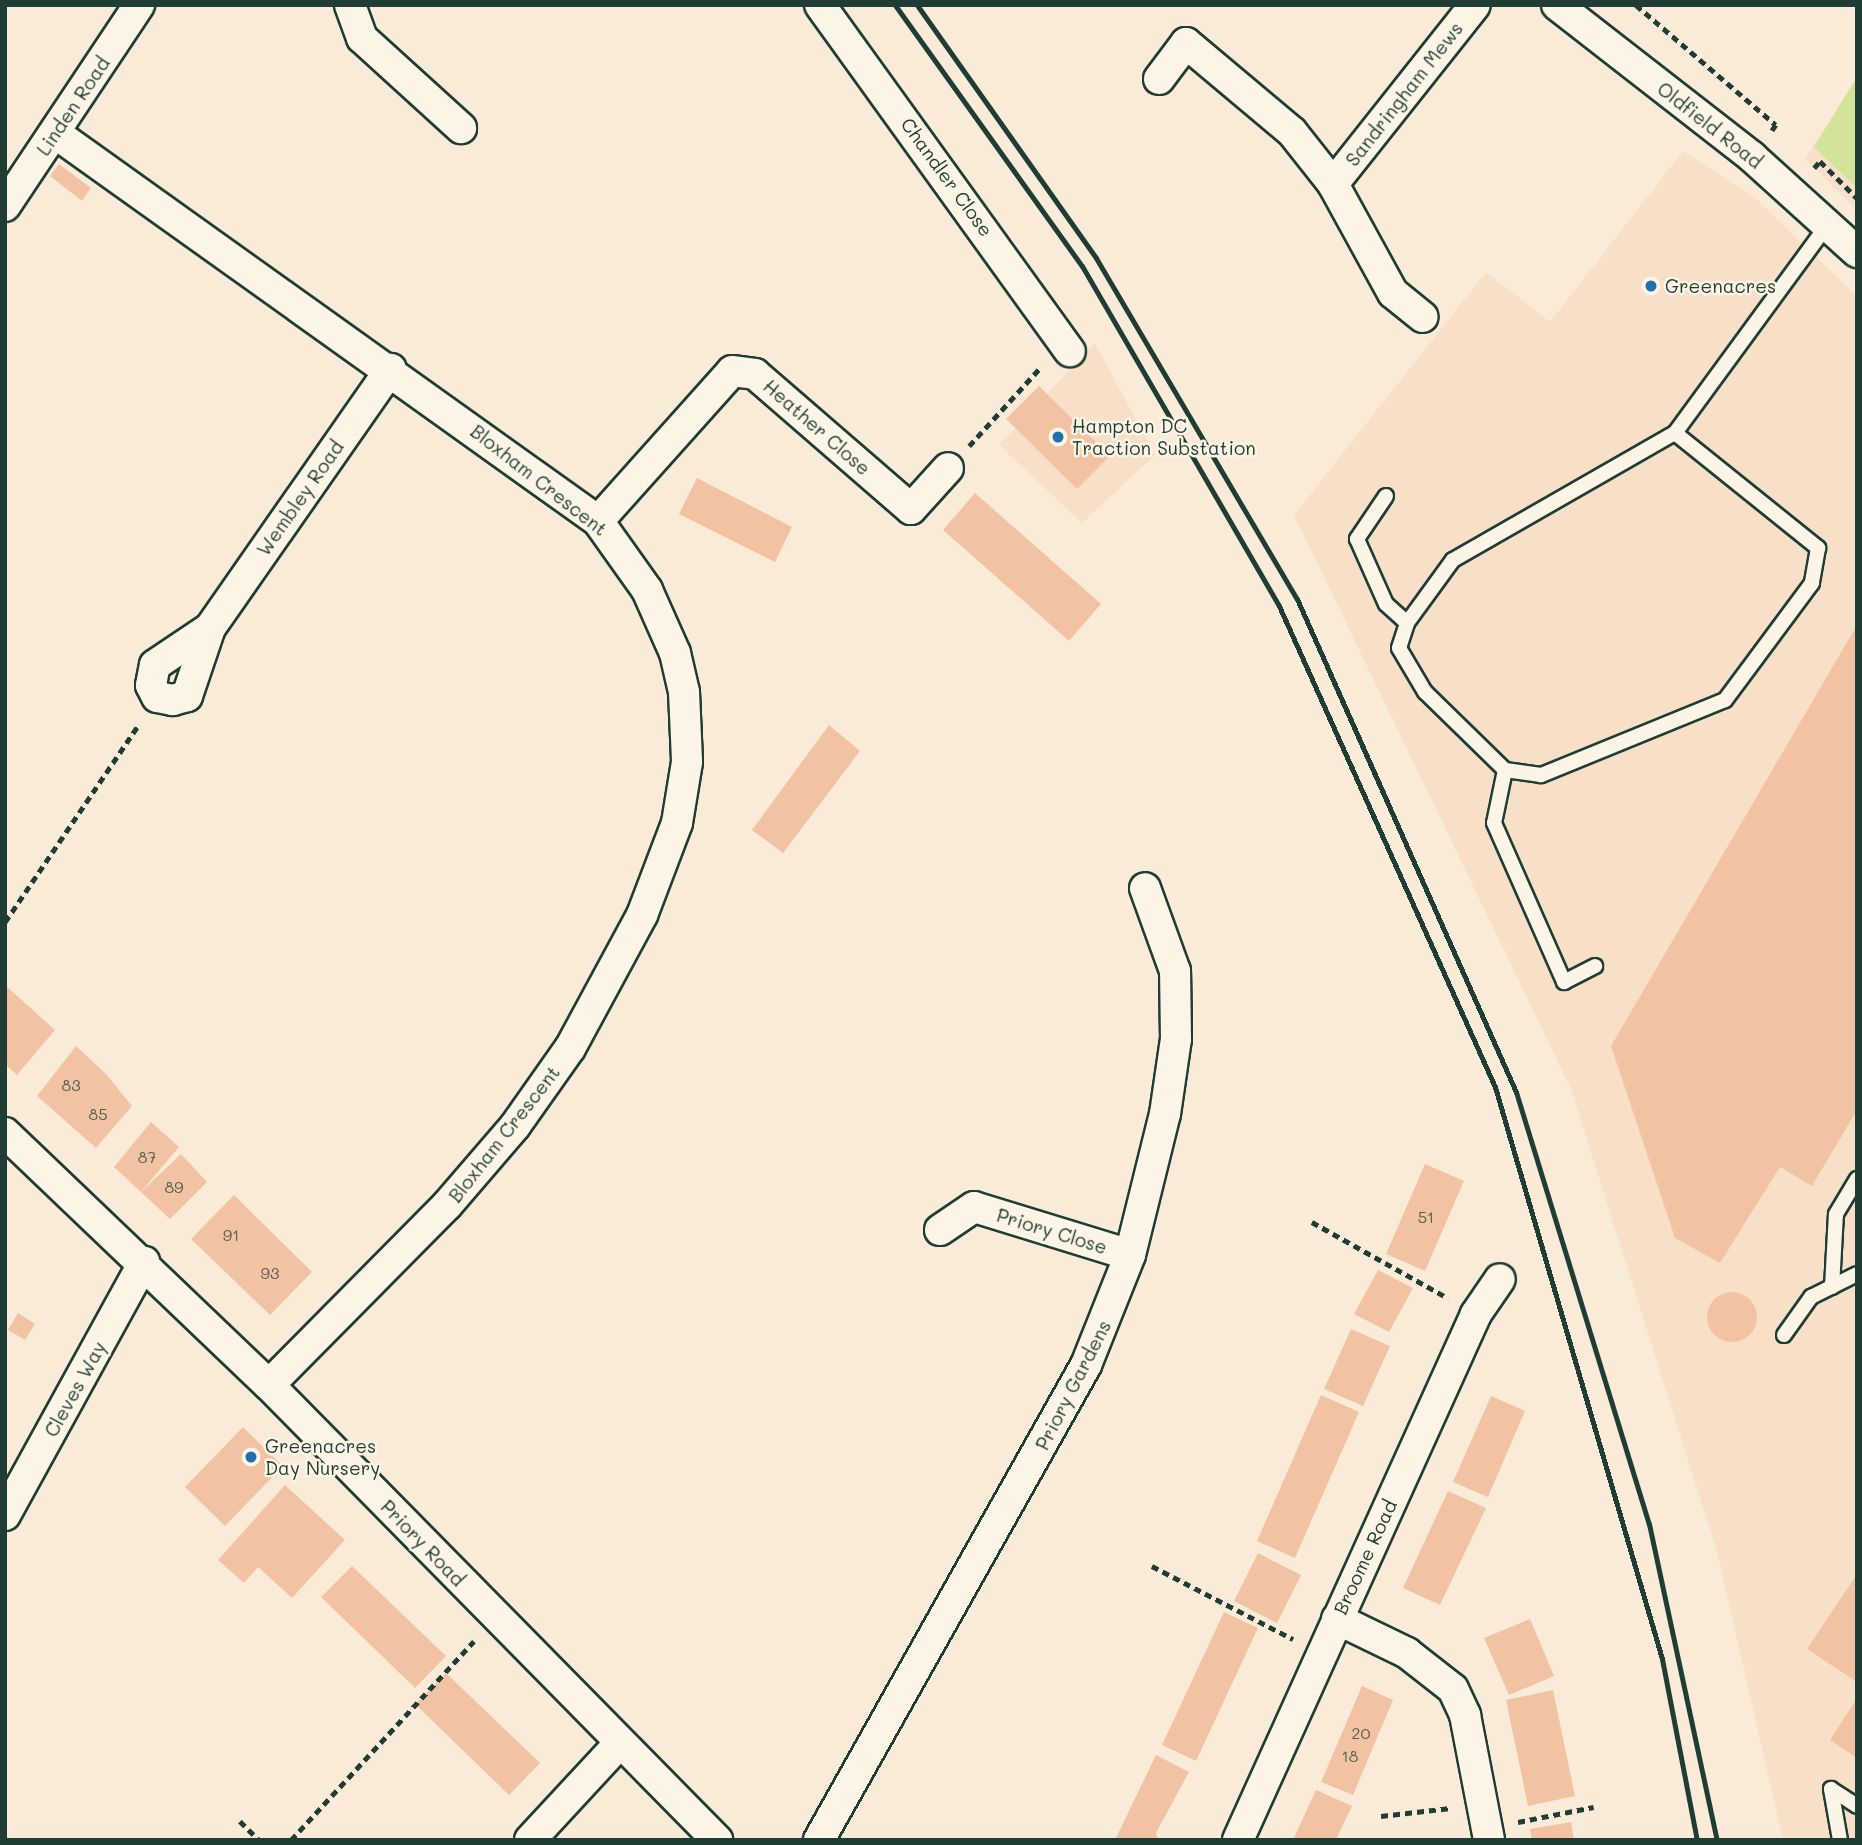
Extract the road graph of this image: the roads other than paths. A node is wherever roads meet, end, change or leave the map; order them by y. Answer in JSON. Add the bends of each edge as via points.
{"nodes":[{"id":1,"x":139,"y":5,"type":"edge"},
{"id":2,"x":351,"y":5,"type":"edge"},
{"id":3,"x":820,"y":5,"type":"edge"},
{"id":4,"x":1475,"y":5,"type":"edge"},
{"id":5,"x":1557,"y":5,"type":"edge"},
{"id":6,"x":1159,"y":79,"type":"dead end"},
{"id":7,"x":461,"y":128,"type":"dead end"},
{"id":8,"x":55,"y":133,"type":"junction"},
{"id":9,"x":1333,"y":184,"type":"junction"},
{"id":10,"x":5,"y":206,"type":"edge"},
{"id":11,"x":1828,"y":224,"type":"junction"},
{"id":12,"x":1857,"y":252,"type":"edge"},
{"id":13,"x":1423,"y":317,"type":"dead end"},
{"id":14,"x":1066,"y":347,"type":"road end"},
{"id":15,"x":391,"y":369,"type":"junction"},
{"id":16,"x":1675,"y":433,"type":"junction"},
{"id":17,"x":948,"y":468,"type":"road end"},
{"id":18,"x":1386,"y":496,"type":"dead end"},
{"id":19,"x":598,"y":521,"type":"junction"},
{"id":20,"x":1407,"y":623,"type":"junction"},
{"id":21,"x":158,"y":697,"type":"road end"},
{"id":22,"x":1505,"y":770,"type":"junction"},
{"id":23,"x":1145,"y":888,"type":"dead end"},
{"id":24,"x":1595,"y":966,"type":"dead end"},
{"id":25,"x":5,"y":1133,"type":"edge"},
{"id":26,"x":1857,"y":1179,"type":"edge"},
{"id":27,"x":940,"y":1230,"type":"dead end"},
{"id":28,"x":1130,"y":1255,"type":"junction"},
{"id":29,"x":144,"y":1262,"type":"junction"},
{"id":30,"x":1857,"y":1274,"type":"edge"},
{"id":31,"x":1500,"y":1279,"type":"dead end"},
{"id":32,"x":1832,"y":1287,"type":"junction"},
{"id":33,"x":1784,"y":1335,"type":"dead end"},
{"id":34,"x":269,"y":1385,"type":"junction"},
{"id":35,"x":5,"y":1515,"type":"edge"},
{"id":36,"x":1337,"y":1619,"type":"junction"},
{"id":37,"x":619,"y":1744,"type":"junction"},
{"id":38,"x":1857,"y":1806,"type":"edge"},
{"id":39,"x":1486,"y":1824,"type":"edge"},
{"id":40,"x":530,"y":1840,"type":"edge"},
{"id":41,"x":717,"y":1840,"type":"edge"},
{"id":42,"x":819,"y":1840,"type":"edge"},
{"id":43,"x":1238,"y":1840,"type":"edge"},
{"id":44,"x":1840,"y":1840,"type":"edge"}],
"edges":[{"from":1,"to":8,"type":"street","name":"Linden Road"},
{"from":2,"to":7,"type":"street","via":[[362,38]]},
{"from":3,"to":14,"type":"street","name":"Chandler Close"},
{"from":4,"to":9,"type":"street","name":"Sandringham Mews"},
{"from":5,"to":11,"type":"street","name":"Oldfield Road","via":[[1752,156]]},
{"from":6,"to":9,"type":"street","name":"Sandringham Mews","via":[[1186,43],[1293,132]]},
{"from":8,"to":10,"type":"street","name":"Linden Road"},
{"from":8,"to":15,"type":"street","name":"Bloxham Crescent"},
{"from":9,"to":13,"type":"street","name":"Sandringham Mews","via":[[1393,293]]},
{"from":11,"to":12,"type":"street","name":"Oldfield Road"},
{"from":11,"to":16,"type":"lane"},
{"from":15,"to":19,"type":"street","name":"Bloxham Crescent"},
{"from":15,"to":21,"type":"street","name":"Wembley Road","via":[[210,628],[187,696],[173,701]]},
{"from":16,"to":20,"type":"lane","via":[[1452,560]]},
{"from":16,"to":22,"type":"lane","via":[[1818,548],[1812,583],[1725,700],[1541,775]]},
{"from":17,"to":19,"type":"street","name":"Heather Close","via":[[911,509],[755,373],[732,371]]},
{"from":18,"to":20,"type":"lane","via":[[1357,539],[1386,604]]},
{"from":19,"to":34,"type":"street","name":"Bloxham Crescent","via":[[647,590],[675,653],[684,692],[688,727],[684,788],[661,871],[592,1010],[515,1126],[404,1253]]},
{"from":20,"to":22,"type":"lane","via":[[1399,648],[1425,692]]},
{"from":22,"to":24,"type":"lane","via":[[1494,823],[1564,982]]},
{"from":23,"to":28,"type":"street","name":"Priory Gardens","via":[[1175,971],[1176,1039],[1165,1114]]},
{"from":25,"to":29,"type":"street","name":"Priory Road"},
{"from":26,"to":32,"type":"lane","via":[[1836,1214]]},
{"from":27,"to":28,"type":"street","name":"Priory Close","via":[[974,1207]]},
{"from":28,"to":42,"type":"street","name":"Priory Gardens","via":[[1105,1324],[1070,1396]]},
{"from":29,"to":34,"type":"street","name":"Priory Road"},
{"from":29,"to":35,"type":"street","name":"Cleves Way"},
{"from":30,"to":32,"type":"lane"},
{"from":31,"to":36,"type":"street","name":"Broome Road","via":[[1476,1314]]},
{"from":32,"to":33,"type":"lane","via":[[1811,1297]]},
{"from":34,"to":37,"type":"street","name":"Priory Road"},
{"from":36,"to":39,"type":"street","via":[[1414,1658],[1453,1689],[1465,1715]]},
{"from":36,"to":43,"type":"street","name":"Broome Road"},
{"from":37,"to":40,"type":"street"},
{"from":37,"to":41,"type":"street","name":"Priory Road"},
{"from":38,"to":44,"type":"lane","via":[[1831,1789]]}]}
